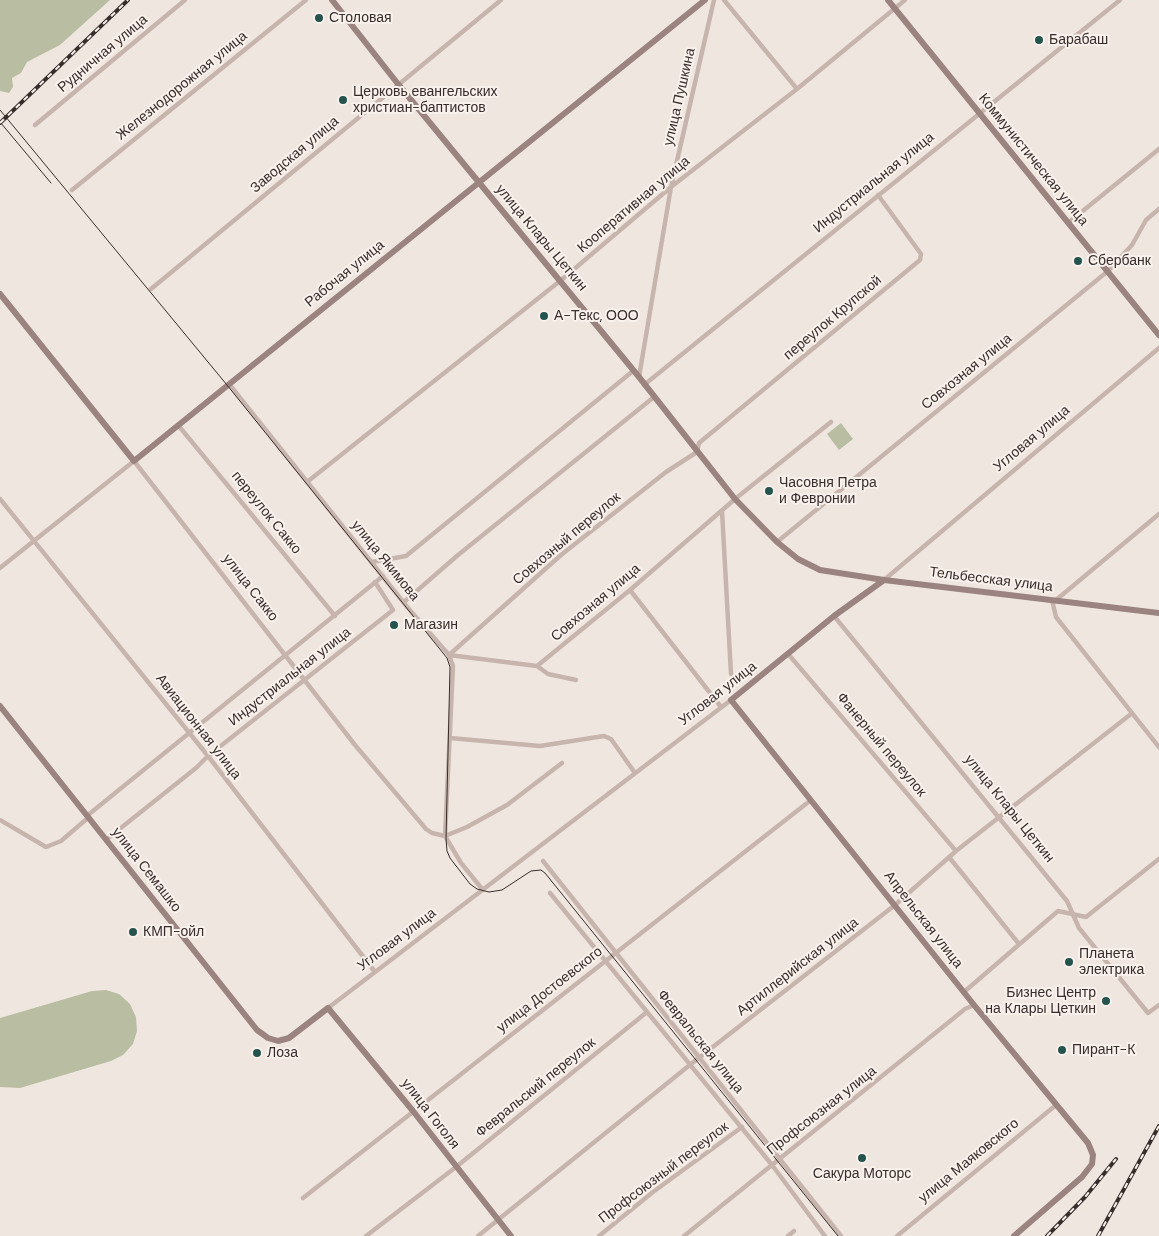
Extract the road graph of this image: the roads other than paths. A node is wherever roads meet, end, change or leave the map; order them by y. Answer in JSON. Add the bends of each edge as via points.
{"nodes":[{"id":1,"x":185,"y":0,"type":"edge"},
{"id":2,"x":306,"y":0,"type":"edge"},
{"id":3,"x":332,"y":0,"type":"edge"},
{"id":4,"x":501,"y":0,"type":"edge"},
{"id":5,"x":705,"y":0,"type":"edge"},
{"id":6,"x":714,"y":0,"type":"edge"},
{"id":7,"x":724,"y":0,"type":"edge"},
{"id":8,"x":888,"y":0,"type":"edge"},
{"id":9,"x":905,"y":0,"type":"edge"},
{"id":10,"x":1120,"y":0,"type":"edge"},
{"id":11,"x":895,"y":8,"type":"junction"},
{"id":12,"x":398,"y":84,"type":"junction"},
{"id":13,"x":797,"y":89,"type":"junction"},
{"id":14,"x":979,"y":112,"type":"junction"},
{"id":15,"x":35,"y":125,"type":"dead end"},
{"id":16,"x":1159,"y":149,"type":"edge"},
{"id":17,"x":478,"y":183,"type":"junction"},
{"id":18,"x":671,"y":187,"type":"junction"},
{"id":19,"x":72,"y":190,"type":"dead end"},
{"id":20,"x":878,"y":195,"type":"junction"},
{"id":21,"x":1159,"y":209,"type":"edge"},
{"id":22,"x":1068,"y":223,"type":"junction"},
{"id":23,"x":1108,"y":271,"type":"junction"},
{"id":24,"x":560,"y":281,"type":"junction"},
{"id":25,"x":151,"y":289,"type":"dead end"},
{"id":26,"x":0,"y":294,"type":"edge"},
{"id":27,"x":1159,"y":335,"type":"edge"},
{"id":28,"x":1159,"y":348,"type":"edge"},
{"id":29,"x":633,"y":371,"type":"junction"},
{"id":30,"x":639,"y":378,"type":"junction"},
{"id":31,"x":229,"y":384,"type":"junction"},
{"id":32,"x":644,"y":384,"type":"junction"},
{"id":33,"x":654,"y":397,"type":"junction"},
{"id":34,"x":831,"y":422,"type":"dead end"},
{"id":35,"x":178,"y":425,"type":"junction"},
{"id":36,"x":697,"y":452,"type":"junction"},
{"id":37,"x":134,"y":461,"type":"junction"},
{"id":38,"x":307,"y":482,"type":"junction"},
{"id":39,"x":0,"y":499,"type":"edge"},
{"id":40,"x":735,"y":499,"type":"junction"},
{"id":41,"x":722,"y":511,"type":"junction"},
{"id":42,"x":1159,"y":514,"type":"edge"},
{"id":43,"x":35,"y":540,"type":"junction"},
{"id":44,"x":776,"y":542,"type":"junction"},
{"id":45,"x":372,"y":562,"type":"junction"},
{"id":46,"x":0,"y":568,"type":"edge"},
{"id":47,"x":820,"y":570,"type":"joint"},
{"id":48,"x":383,"y":576,"type":"junction"},
{"id":49,"x":884,"y":580,"type":"junction"},
{"id":50,"x":375,"y":582,"type":"junction"},
{"id":51,"x":630,"y":590,"type":"junction"},
{"id":52,"x":1054,"y":600,"type":"junction"},
{"id":53,"x":404,"y":602,"type":"junction"},
{"id":54,"x":1159,"y":613,"type":"edge"},
{"id":55,"x":335,"y":616,"type":"junction"},
{"id":56,"x":834,"y":616,"type":"junction"},
{"id":57,"x":285,"y":654,"type":"junction"},
{"id":58,"x":449,"y":655,"type":"junction"},
{"id":59,"x":788,"y":655,"type":"junction"},
{"id":60,"x":537,"y":666,"type":"junction"},
{"id":61,"x":731,"y":674,"type":"dead end"},
{"id":62,"x":304,"y":680,"type":"junction"},
{"id":63,"x":576,"y":680,"type":"dead end"},
{"id":64,"x":731,"y":700,"type":"junction"},
{"id":65,"x":0,"y":706,"type":"edge"},
{"id":66,"x":722,"y":707,"type":"junction"},
{"id":67,"x":1131,"y":714,"type":"junction"},
{"id":68,"x":188,"y":732,"type":"junction"},
{"id":69,"x":450,"y":738,"type":"junction"},
{"id":70,"x":1159,"y":747,"type":"edge"},
{"id":71,"x":208,"y":756,"type":"junction"},
{"id":72,"x":562,"y":763,"type":"dead end"},
{"id":73,"x":635,"y":773,"type":"junction"},
{"id":74,"x":811,"y":800,"type":"junction"},
{"id":75,"x":89,"y":816,"type":"junction"},
{"id":76,"x":1000,"y":816,"type":"junction"},
{"id":77,"x":0,"y":820,"type":"edge"},
{"id":78,"x":445,"y":836,"type":"junction"},
{"id":79,"x":107,"y":839,"type":"junction"},
{"id":80,"x":956,"y":851,"type":"junction"},
{"id":81,"x":949,"y":857,"type":"junction"},
{"id":82,"x":1159,"y":859,"type":"edge"},
{"id":83,"x":542,"y":861,"type":"dead end"},
{"id":84,"x":483,"y":890,"type":"junction"},
{"id":85,"x":550,"y":893,"type":"dead end"},
{"id":86,"x":895,"y":905,"type":"junction"},
{"id":87,"x":1073,"y":914,"type":"junction"},
{"id":88,"x":1019,"y":944,"type":"junction"},
{"id":89,"x":616,"y":953,"type":"junction"},
{"id":90,"x":606,"y":959,"type":"junction"},
{"id":91,"x":375,"y":972,"type":"junction"},
{"id":92,"x":964,"y":992,"type":"junction"},
{"id":93,"x":974,"y":1005,"type":"junction"},
{"id":94,"x":1159,"y":1005,"type":"edge"},
{"id":95,"x":328,"y":1008,"type":"junction"},
{"id":96,"x":647,"y":1012,"type":"junction"},
{"id":97,"x":278,"y":1041,"type":"joint"},
{"id":98,"x":699,"y":1058,"type":"junction"},
{"id":99,"x":691,"y":1064,"type":"junction"},
{"id":100,"x":1056,"y":1105,"type":"junction"},
{"id":101,"x":413,"y":1111,"type":"junction"},
{"id":102,"x":742,"y":1128,"type":"junction"},
{"id":103,"x":780,"y":1159,"type":"junction"},
{"id":104,"x":772,"y":1165,"type":"junction"},
{"id":105,"x":456,"y":1167,"type":"junction"},
{"id":106,"x":303,"y":1198,"type":"dead end"},
{"id":107,"x":498,"y":1220,"type":"junction"},
{"id":108,"x":794,"y":1231,"type":"dead end"},
{"id":109,"x":366,"y":1236,"type":"edge"},
{"id":110,"x":478,"y":1236,"type":"edge"},
{"id":111,"x":511,"y":1236,"type":"edge"},
{"id":112,"x":600,"y":1236,"type":"edge"},
{"id":113,"x":684,"y":1236,"type":"edge"},
{"id":114,"x":788,"y":1236,"type":"edge"},
{"id":115,"x":825,"y":1236,"type":"edge"},
{"id":116,"x":841,"y":1236,"type":"edge"},
{"id":117,"x":897,"y":1236,"type":"edge"},
{"id":118,"x":1014,"y":1236,"type":"edge"}],
"edges":[{"from":1,"to":15,"type":"street","name":"Рудничная улица"},
{"from":2,"to":19,"type":"street","name":"Железнодорожная улица"},
{"from":3,"to":12,"type":"street","name":"улица Клары Цеткин"},
{"from":4,"to":12,"type":"street","name":"Заводская улица"},
{"from":5,"to":17,"type":"street","name":"Рабочая улица"},
{"from":6,"to":18,"type":"street","name":"улица Пушкина"},
{"from":7,"to":13,"type":"street"},
{"from":8,"to":11,"type":"street","name":"Коммунистическая улица"},
{"from":9,"to":11,"type":"street","name":"Кооперативная улица"},
{"from":10,"to":14,"type":"street","name":"Индустриальная улица"},
{"from":11,"to":13,"type":"street","name":"Кооперативная улица"},
{"from":11,"to":14,"type":"street","name":"Коммунистическая улица"},
{"from":12,"to":17,"type":"street","name":"улица Клары Цеткин"},
{"from":12,"to":25,"type":"street","name":"Заводская улица"},
{"from":13,"to":18,"type":"street","name":"Кооперативная улица"},
{"from":14,"to":20,"type":"street","name":"Индустриальная улица"},
{"from":14,"to":22,"type":"street","name":"Коммунистическая улица"},
{"from":16,"to":22,"type":"street"},
{"from":17,"to":24,"type":"street","name":"улица Клары Цеткин"},
{"from":17,"to":31,"type":"street","name":"Рабочая улица"},
{"from":18,"to":24,"type":"street","name":"Кооперативная улица"},
{"from":18,"to":30,"type":"street","name":"улица Пушкина"},
{"from":20,"to":32,"type":"street","name":"Индустриальная улица"},
{"from":20,"to":36,"type":"street","name":"переулок Крупской","via":[[921,254],[920,260],[699,444]]},
{"from":21,"to":23,"type":"street","name":"Совхозная улица","via":[[1146,220],[1132,245]]},
{"from":22,"to":23,"type":"street","name":"Коммунистическая улица"},
{"from":23,"to":27,"type":"street","name":"Коммунистическая улица"},
{"from":23,"to":44,"type":"street","name":"Совхозная улица"},
{"from":24,"to":29,"type":"street","name":"улица Клары Цеткин"},
{"from":24,"to":38,"type":"street","name":"Кооперативная улица"},
{"from":26,"to":37,"type":"street","name":"улица Сакко"},
{"from":28,"to":49,"type":"street","name":"Угловая улица"},
{"from":29,"to":30,"type":"street","name":"улица Клары Цеткин"},
{"from":29,"to":45,"type":"street","via":[[406,556]]},
{"from":30,"to":32,"type":"street","name":"улица Клары Цеткин"},
{"from":31,"to":35,"type":"street","name":"Рабочая улица"},
{"from":31,"to":38,"type":"street","name":"улица Якимова"},
{"from":32,"to":33,"type":"street","name":"улица Клары Цеткин"},
{"from":33,"to":36,"type":"street","name":"улица Клары Цеткин"},
{"from":33,"to":53,"type":"street"},
{"from":34,"to":40,"type":"street","name":"Совхозная улица"},
{"from":35,"to":37,"type":"street","name":"Рабочая улица"},
{"from":35,"to":55,"type":"street","name":"переулок Сакко"},
{"from":36,"to":40,"type":"street","name":"улица Клары Цеткин"},
{"from":36,"to":58,"type":"street","name":"Совхозный переулок","via":[[666,472],[561,555]]},
{"from":37,"to":43,"type":"street","name":"Рабочая улица"},
{"from":37,"to":57,"type":"street","name":"улица Сакко"},
{"from":38,"to":45,"type":"street","name":"улица Якимова"},
{"from":39,"to":43,"type":"street","name":"Авиационная улица"},
{"from":40,"to":41,"type":"street","name":"Совхозная улица"},
{"from":40,"to":44,"type":"street","name":"улица Клары Цеткин"},
{"from":41,"to":51,"type":"street","name":"Совхозная улица"},
{"from":41,"to":61,"type":"street"},
{"from":42,"to":52,"type":"street"},
{"from":43,"to":46,"type":"street","name":"Рабочая улица"},
{"from":43,"to":68,"type":"street","name":"Авиационная улица"},
{"from":44,"to":47,"type":"street","name":"улица Клары Цеткин","via":[[798,559]]},
{"from":45,"to":48,"type":"street","name":"улица Якимова"},
{"from":47,"to":49,"type":"street","name":"Тельбесская улица"},
{"from":48,"to":50,"type":"street","name":"Индустриальная улица"},
{"from":48,"to":53,"type":"street","name":"улица Якимова"},
{"from":49,"to":52,"type":"street","name":"Тельбесская улица"},
{"from":49,"to":56,"type":"street","name":"Угловая улица"},
{"from":50,"to":55,"type":"street","name":"Индустриальная улица"},
{"from":50,"to":62,"type":"street","name":"Индустриальная улица","via":[[393,610]]},
{"from":51,"to":60,"type":"street","name":"Совхозная улица"},
{"from":51,"to":66,"type":"street"},
{"from":52,"to":54,"type":"street","name":"Тельбесская улица"},
{"from":52,"to":67,"type":"street","via":[[1056,617]]},
{"from":53,"to":58,"type":"street","name":"улица Якимова"},
{"from":55,"to":57,"type":"street","name":"Индустриальная улица"},
{"from":56,"to":59,"type":"street","name":"Угловая улица"},
{"from":56,"to":76,"type":"street","name":"улица Клары Цеткин"},
{"from":57,"to":62,"type":"street","name":"улица Сакко"},
{"from":57,"to":68,"type":"street","name":"Индустриальная улица"},
{"from":58,"to":60,"type":"street"},
{"from":58,"to":69,"type":"street","via":[[453,666]]},
{"from":59,"to":64,"type":"street","name":"Угловая улица"},
{"from":59,"to":80,"type":"street","name":"Фанерный переулок"},
{"from":60,"to":63,"type":"street","via":[[548,674]]},
{"from":62,"to":71,"type":"street","name":"Индустриальная улица"},
{"from":62,"to":78,"type":"street","name":"улица Сакко","via":[[426,829]]},
{"from":64,"to":66,"type":"street","name":"Угловая улица"},
{"from":64,"to":74,"type":"street","name":"Апрельская улица"},
{"from":65,"to":75,"type":"street","name":"улица Семашко"},
{"from":66,"to":73,"type":"street","name":"Угловая улица"},
{"from":67,"to":70,"type":"street"},
{"from":67,"to":76,"type":"street","name":"Артиллерийская улица"},
{"from":68,"to":71,"type":"street","name":"Авиационная улица"},
{"from":68,"to":75,"type":"street","name":"Индустриальная улица"},
{"from":69,"to":73,"type":"street","via":[[540,746],[604,736],[611,739]]},
{"from":69,"to":78,"type":"street"},
{"from":71,"to":79,"type":"street","name":"Индустриальная улица"},
{"from":71,"to":91,"type":"street","name":"Авиационная улица"},
{"from":72,"to":78,"type":"street","via":[[507,805]]},
{"from":73,"to":84,"type":"street","name":"Угловая улица"},
{"from":74,"to":86,"type":"street","name":"Апрельская улица"},
{"from":74,"to":89,"type":"street","name":"улица Достоевского"},
{"from":75,"to":77,"type":"street","name":"Индустриальная улица","via":[[61,841],[46,847]]},
{"from":75,"to":79,"type":"street","name":"улица Семашко"},
{"from":76,"to":80,"type":"street","name":"Артиллерийская улица"},
{"from":76,"to":87,"type":"street","name":"улица Клары Цеткин","via":[[1067,901]]},
{"from":78,"to":84,"type":"street"},
{"from":79,"to":97,"type":"street","name":"улица Семашко","via":[[257,1030]]},
{"from":80,"to":81,"type":"street","name":"Артиллерийская улица"},
{"from":81,"to":86,"type":"street","name":"Артиллерийская улица"},
{"from":81,"to":88,"type":"street"},
{"from":82,"to":87,"type":"street","via":[[1086,917]]},
{"from":83,"to":89,"type":"street","name":"Февральская улица"},
{"from":84,"to":91,"type":"street","name":"Угловая улица"},
{"from":85,"to":90,"type":"street"},
{"from":86,"to":92,"type":"street","name":"Апрельская улица"},
{"from":86,"to":98,"type":"street","name":"Артиллерийская улица"},
{"from":87,"to":88,"type":"street","via":[[1058,911]]},
{"from":87,"to":94,"type":"street","name":"улица Клары Цеткин","via":[[1079,928],[1148,1013]]},
{"from":88,"to":92,"type":"street"},
{"from":89,"to":90,"type":"street","name":"улица Достоевского"},
{"from":89,"to":98,"type":"street","name":"Февральская улица"},
{"from":90,"to":96,"type":"street"},
{"from":90,"to":101,"type":"street","name":"улица Достоевского"},
{"from":91,"to":95,"type":"street","name":"Угловая улица"},
{"from":92,"to":93,"type":"street","name":"Апрельская улица"},
{"from":93,"to":100,"type":"street","name":"Апрельская улица"},
{"from":93,"to":103,"type":"street","name":"Профсоюзная улица"},
{"from":95,"to":97,"type":"street","name":"Угловая улица","via":[[289,1038]]},
{"from":95,"to":101,"type":"street","name":"улица Гоголя"},
{"from":96,"to":99,"type":"street"},
{"from":96,"to":105,"type":"street","name":"Февральский переулок"},
{"from":98,"to":99,"type":"street","name":"Артиллерийская улица"},
{"from":98,"to":103,"type":"street","name":"Февральская улица"},
{"from":99,"to":102,"type":"street"},
{"from":99,"to":107,"type":"street","name":"Артиллерийская улица"},
{"from":100,"to":117,"type":"street","name":"улица Маяковского"},
{"from":100,"to":118,"type":"street","name":"Апрельская улица","via":[[1088,1143],[1092,1164],[1082,1177]]},
{"from":101,"to":105,"type":"street","name":"улица Гоголя"},
{"from":101,"to":106,"type":"street","name":"улица Достоевского"},
{"from":102,"to":104,"type":"street"},
{"from":102,"to":112,"type":"street","name":"Профсоюзный переулок","via":[[653,1192]]},
{"from":103,"to":104,"type":"street","name":"Профсоюзная улица"},
{"from":103,"to":116,"type":"street","name":"Февральская улица"},
{"from":104,"to":113,"type":"street","name":"Профсоюзная улица"},
{"from":104,"to":115,"type":"street"},
{"from":105,"to":107,"type":"street","name":"улица Гоголя"},
{"from":105,"to":109,"type":"street","name":"Февральский переулок"},
{"from":107,"to":110,"type":"street","name":"Артиллерийская улица"},
{"from":107,"to":111,"type":"street","name":"улица Гоголя"},
{"from":108,"to":114,"type":"street"}]}
